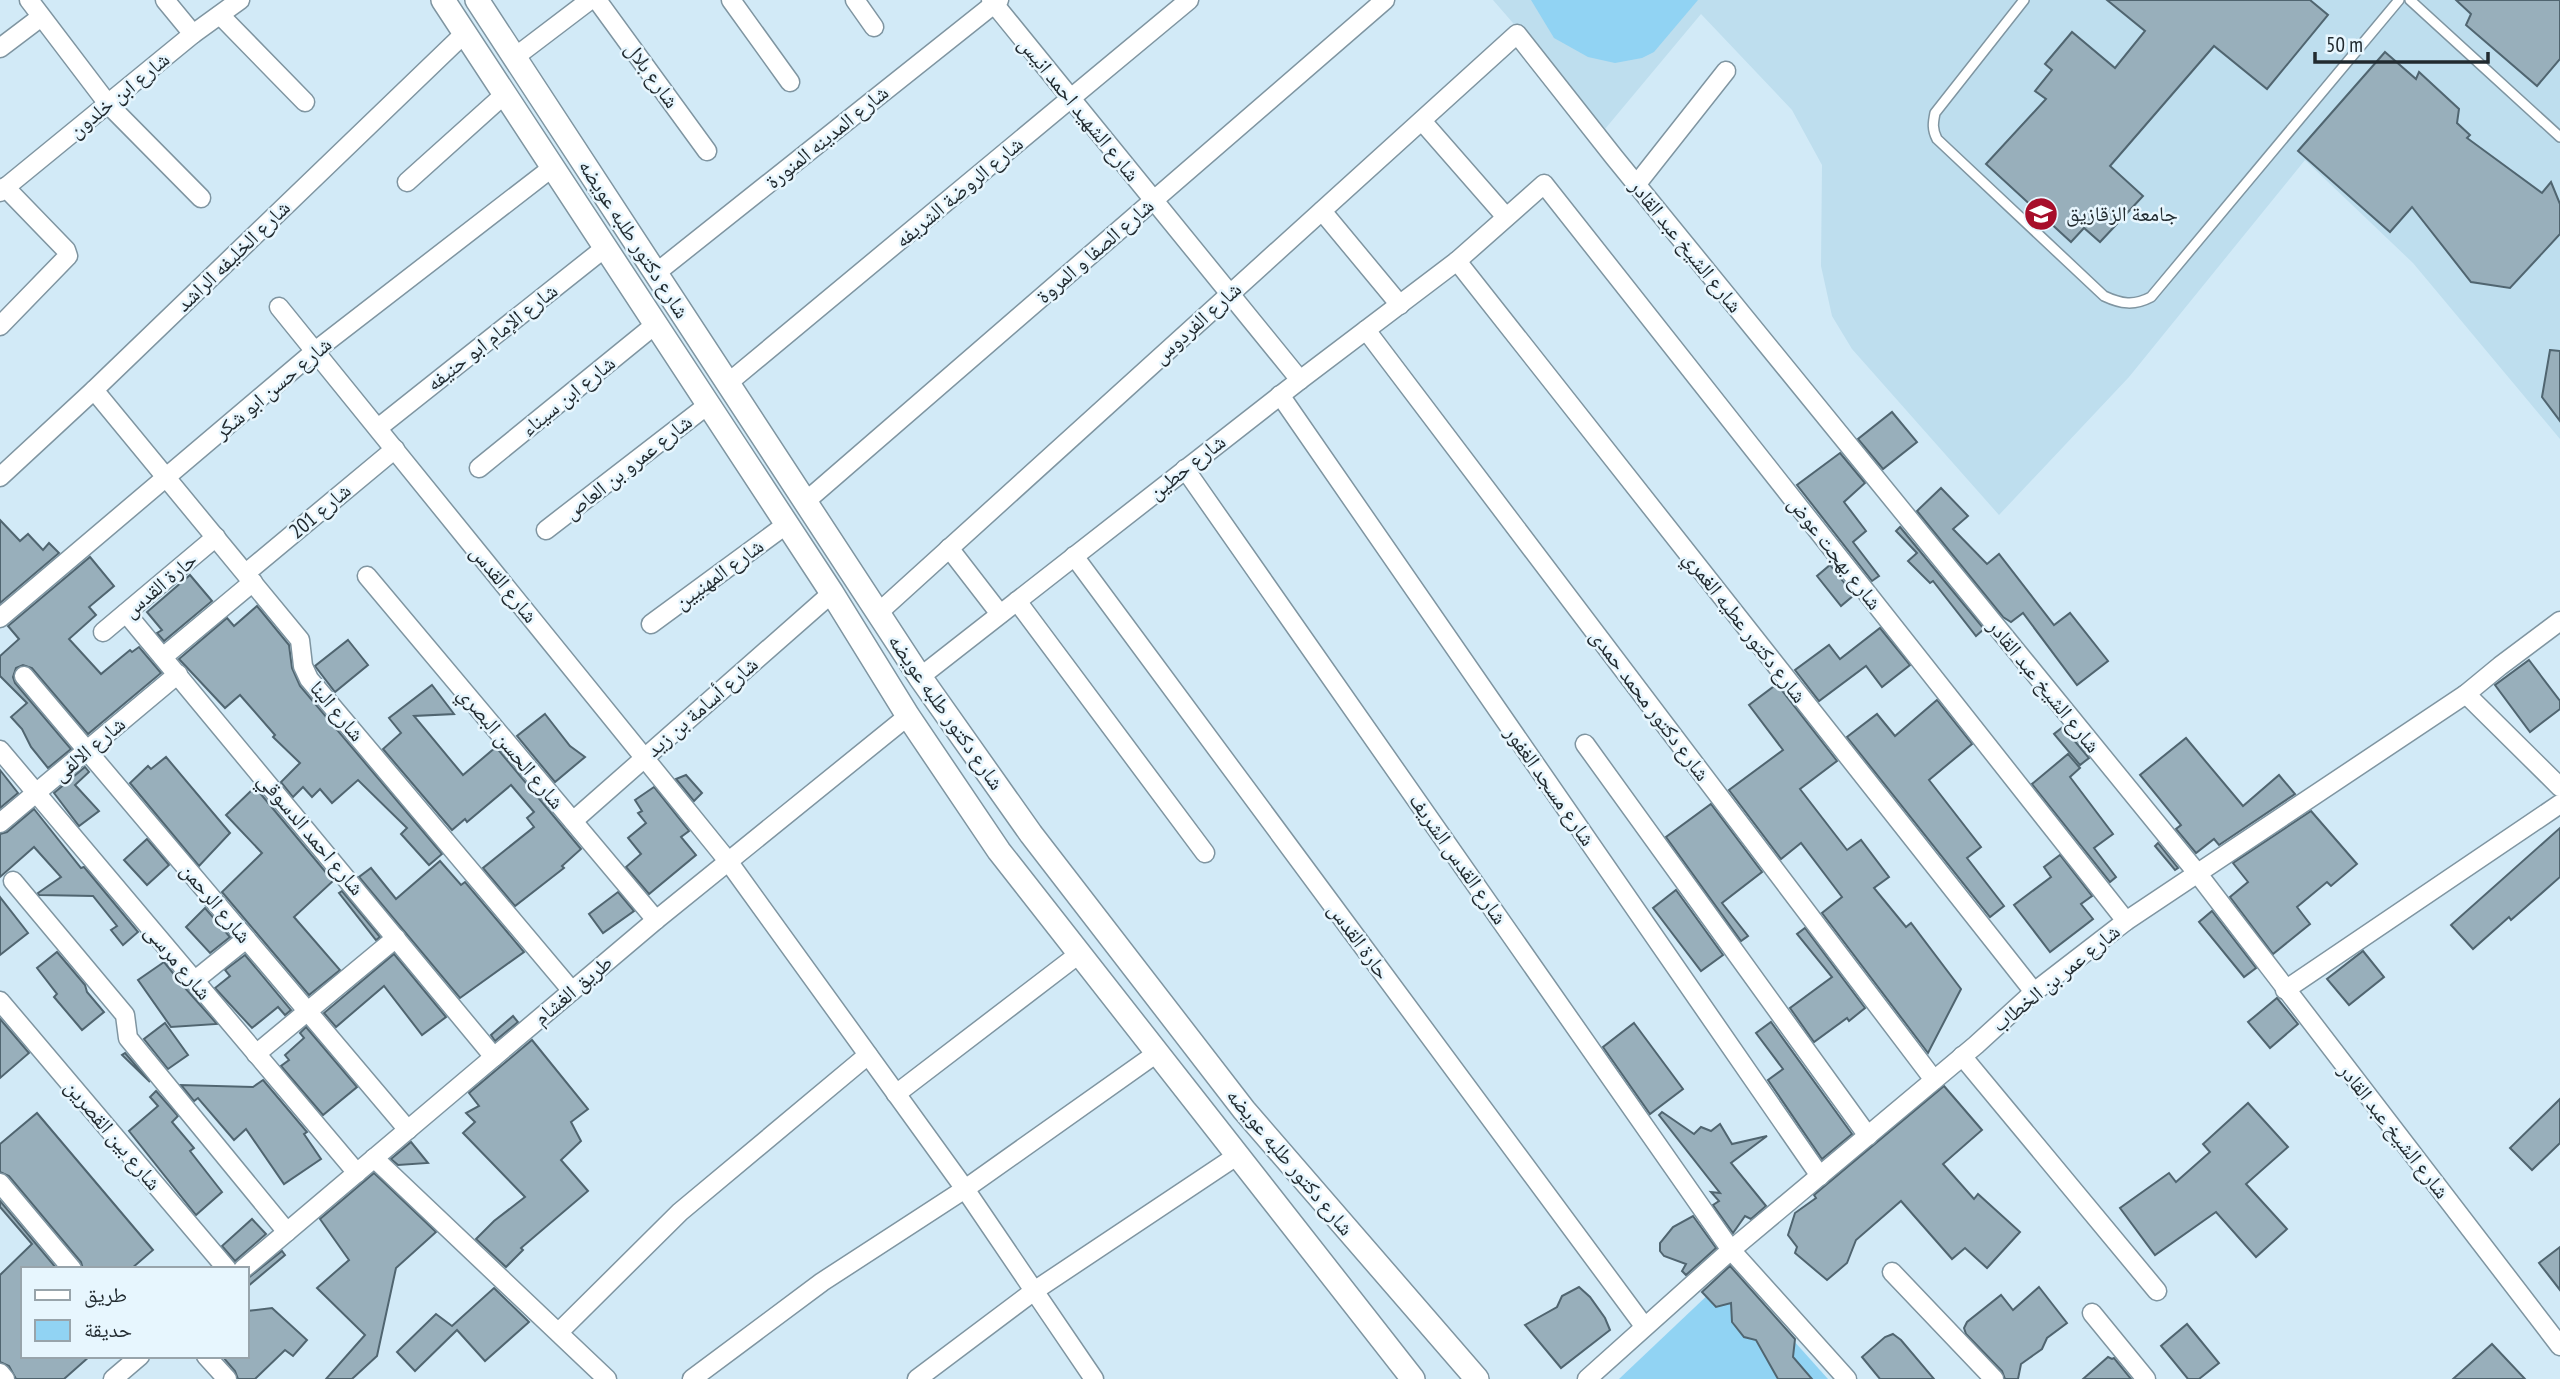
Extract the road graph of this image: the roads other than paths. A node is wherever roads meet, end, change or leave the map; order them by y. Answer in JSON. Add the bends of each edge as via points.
{"nodes":[{"id":1,"x":29,"y":0,"type":"edge"},
{"id":2,"x":165,"y":0,"type":"edge"},
{"id":3,"x":240,"y":0,"type":"edge"},
{"id":4,"x":443,"y":0,"type":"edge"},
{"id":5,"x":477,"y":0,"type":"edge"},
{"id":6,"x":590,"y":0,"type":"edge"},
{"id":7,"x":597,"y":0,"type":"edge"},
{"id":8,"x":731,"y":0,"type":"edge"},
{"id":9,"x":855,"y":0,"type":"edge"},
{"id":10,"x":1189,"y":0,"type":"edge"},
{"id":11,"x":1385,"y":0,"type":"edge"},
{"id":12,"x":2024,"y":0,"type":"edge"},
{"id":13,"x":2399,"y":0,"type":"edge"},
{"id":14,"x":2410,"y":0,"type":"edge"},
{"id":15,"x":995,"y":1,"type":"edge"},
{"id":16,"x":219,"y":15,"type":"junction"},
{"id":17,"x":41,"y":17,"type":"junction"},
{"id":18,"x":874,"y":27,"type":"dead end"},
{"id":19,"x":465,"y":33,"type":"junction"},
{"id":20,"x":193,"y":34,"type":"junction"},
{"id":21,"x":1517,"y":34,"type":"joint"},
{"id":22,"x":0,"y":48,"type":"edge"},
{"id":23,"x":515,"y":57,"type":"junction"},
{"id":24,"x":1726,"y":71,"type":"dead end"},
{"id":25,"x":790,"y":82,"type":"dead end"},
{"id":26,"x":505,"y":94,"type":"junction"},
{"id":27,"x":1072,"y":99,"type":"junction"},
{"id":28,"x":305,"y":102,"type":"dead end"},
{"id":29,"x":107,"y":104,"type":"junction"},
{"id":30,"x":1422,"y":121,"type":"junction"},
{"id":31,"x":2560,"y":137,"type":"edge"},
{"id":32,"x":707,"y":151,"type":"dead end"},
{"id":33,"x":553,"y":167,"type":"junction"},
{"id":34,"x":407,"y":182,"type":"dead end"},
{"id":35,"x":1544,"y":184,"type":"joint"},
{"id":36,"x":1636,"y":185,"type":"junction"},
{"id":37,"x":3,"y":190,"type":"edge"},
{"id":38,"x":201,"y":198,"type":"dead end"},
{"id":39,"x":1154,"y":200,"type":"junction"},
{"id":40,"x":1322,"y":211,"type":"junction"},
{"id":41,"x":1506,"y":218,"type":"junction"},
{"id":42,"x":606,"y":247,"type":"junction"},
{"id":43,"x":1457,"y":261,"type":"junction"},
{"id":44,"x":656,"y":273,"type":"junction"},
{"id":45,"x":1230,"y":294,"type":"junction"},
{"id":46,"x":1400,"y":305,"type":"junction"},
{"id":47,"x":279,"y":307,"type":"dead end"},
{"id":48,"x":656,"y":324,"type":"junction"},
{"id":49,"x":0,"y":326,"type":"edge"},
{"id":50,"x":1366,"y":330,"type":"junction"},
{"id":51,"x":315,"y":351,"type":"junction"},
{"id":52,"x":1300,"y":380,"type":"junction"},
{"id":53,"x":728,"y":383,"type":"junction"},
{"id":54,"x":94,"y":390,"type":"junction"},
{"id":55,"x":1280,"y":395,"type":"junction"},
{"id":56,"x":709,"y":404,"type":"junction"},
{"id":57,"x":378,"y":428,"type":"junction"},
{"id":58,"x":395,"y":449,"type":"junction"},
{"id":59,"x":479,"y":468,"type":"dead end"},
{"id":60,"x":1185,"y":469,"type":"junction"},
{"id":61,"x":167,"y":476,"type":"junction"},
{"id":62,"x":0,"y":477,"type":"edge"},
{"id":63,"x":805,"y":502,"type":"junction"},
{"id":64,"x":787,"y":524,"type":"junction"},
{"id":65,"x":546,"y":530,"type":"dead end"},
{"id":66,"x":216,"y":537,"type":"junction"},
{"id":67,"x":949,"y":548,"type":"junction"},
{"id":68,"x":1074,"y":556,"type":"junction"},
{"id":69,"x":367,"y":576,"type":"dead end"},
{"id":70,"x":249,"y":578,"type":"junction"},
{"id":71,"x":832,"y":593,"type":"junction"},
{"id":72,"x":1017,"y":601,"type":"junction"},
{"id":73,"x":126,"y":613,"type":"junction"},
{"id":74,"x":877,"y":613,"type":"junction"},
{"id":75,"x":1000,"y":614,"type":"junction"},
{"id":76,"x":0,"y":618,"type":"edge"},
{"id":77,"x":2560,"y":621,"type":"edge"},
{"id":78,"x":652,"y":624,"type":"dead end"},
{"id":79,"x":103,"y":632,"type":"dead end"},
{"id":80,"x":163,"y":657,"type":"junction"},
{"id":81,"x":178,"y":674,"type":"junction"},
{"id":82,"x":24,"y":676,"type":"dead end"},
{"id":83,"x":920,"y":677,"type":"junction"},
{"id":84,"x":2466,"y":694,"type":"junction"},
{"id":85,"x":908,"y":716,"type":"junction"},
{"id":86,"x":1585,"y":744,"type":"dead end"},
{"id":87,"x":0,"y":750,"type":"edge"},
{"id":88,"x":88,"y":751,"type":"junction"},
{"id":89,"x":645,"y":757,"type":"junction"},
{"id":90,"x":2560,"y":787,"type":"edge"},
{"id":91,"x":36,"y":793,"type":"junction"},
{"id":92,"x":2560,"y":804,"type":"edge"},
{"id":93,"x":573,"y":821,"type":"junction"},
{"id":94,"x":0,"y":823,"type":"edge"},
{"id":95,"x":1205,"y":853,"type":"dead end"},
{"id":96,"x":728,"y":861,"type":"junction"},
{"id":97,"x":2198,"y":874,"type":"junction"},
{"id":98,"x":13,"y":881,"type":"dead end"},
{"id":99,"x":656,"y":920,"type":"junction"},
{"id":100,"x":2126,"y":921,"type":"junction"},
{"id":101,"x":396,"y":938,"type":"junction"},
{"id":102,"x":246,"y":939,"type":"junction"},
{"id":103,"x":1079,"y":954,"type":"junction"},
{"id":104,"x":194,"y":981,"type":"junction"},
{"id":105,"x":2285,"y":990,"type":"junction"},
{"id":106,"x":572,"y":991,"type":"junction"},
{"id":107,"x":2034,"y":992,"type":"junction"},
{"id":108,"x":0,"y":1001,"type":"edge"},
{"id":109,"x":307,"y":1011,"type":"junction"},
{"id":110,"x":1157,"y":1053,"type":"junction"},
{"id":111,"x":256,"y":1054,"type":"junction"},
{"id":112,"x":868,"y":1055,"type":"junction"},
{"id":113,"x":494,"y":1056,"type":"junction"},
{"id":114,"x":1962,"y":1056,"type":"junction"},
{"id":115,"x":1934,"y":1080,"type":"junction"},
{"id":116,"x":896,"y":1094,"type":"junction"},
{"id":117,"x":408,"y":1130,"type":"junction"},
{"id":118,"x":1868,"y":1136,"type":"junction"},
{"id":119,"x":1238,"y":1155,"type":"junction"},
{"id":120,"x":374,"y":1158,"type":"junction"},
{"id":121,"x":357,"y":1173,"type":"junction"},
{"id":122,"x":1820,"y":1177,"type":"junction"},
{"id":123,"x":0,"y":1183,"type":"edge"},
{"id":124,"x":965,"y":1189,"type":"junction"},
{"id":125,"x":287,"y":1232,"type":"junction"},
{"id":126,"x":1731,"y":1250,"type":"junction"},
{"id":127,"x":70,"y":1267,"type":"edge"},
{"id":128,"x":225,"y":1267,"type":"edge"},
{"id":129,"x":245,"y":1267,"type":"edge"},
{"id":130,"x":1892,"y":1272,"type":"dead end"},
{"id":131,"x":1034,"y":1291,"type":"junction"},
{"id":132,"x":2157,"y":1291,"type":"dead end"},
{"id":133,"x":2092,"y":1313,"type":"dead end"},
{"id":134,"x":1644,"y":1326,"type":"junction"},
{"id":135,"x":559,"y":1332,"type":"junction"},
{"id":136,"x":2560,"y":1346,"type":"edge"},
{"id":137,"x":138,"y":1358,"type":"edge"},
{"id":138,"x":208,"y":1358,"type":"edge"},
{"id":139,"x":0,"y":1373,"type":"edge"},
{"id":140,"x":5,"y":1379,"type":"edge"},
{"id":141,"x":113,"y":1379,"type":"edge"},
{"id":142,"x":227,"y":1379,"type":"edge"},
{"id":143,"x":607,"y":1379,"type":"edge"},
{"id":144,"x":692,"y":1379,"type":"edge"},
{"id":145,"x":917,"y":1379,"type":"edge"},
{"id":146,"x":1094,"y":1379,"type":"edge"},
{"id":147,"x":1413,"y":1379,"type":"edge"},
{"id":148,"x":1477,"y":1379,"type":"edge"},
{"id":149,"x":1587,"y":1379,"type":"edge"},
{"id":150,"x":1846,"y":1379,"type":"edge"},
{"id":151,"x":1994,"y":1379,"type":"edge"},
{"id":152,"x":2146,"y":1379,"type":"edge"}],
"edges":[{"from":1,"to":17,"type":"street"},
{"from":2,"to":20,"type":"street"},
{"from":3,"to":16,"type":"street","name":"شارع ابن خلدون"},
{"from":4,"to":19,"type":"street","name":"شارع دكتور طلبه عويضه"},
{"from":5,"to":23,"type":"street","name":"شارع دكتور طلبه عويضه"},
{"from":6,"to":23,"type":"street"},
{"from":7,"to":32,"type":"street","name":"شارع بلال"},
{"from":8,"to":25,"type":"street"},
{"from":9,"to":18,"type":"street"},
{"from":10,"to":27,"type":"street","name":"شارع الروضة الشريفه"},
{"from":11,"to":39,"type":"street","name":"شارع الصفا و المروة"},
{"from":12,"to":13,"type":"lane","via":[[1935,113],[1934,133],[2104,296],[2130,304],[2151,297]]},
{"from":14,"to":31,"type":"lane"},
{"from":15,"to":27,"type":"street","name":"شارع الشهيد احمد انيس"},
{"from":15,"to":44,"type":"street","name":"شارع المدينه المنورة"},
{"from":16,"to":20,"type":"street","name":"شارع ابن خلدون"},
{"from":16,"to":28,"type":"street"},
{"from":17,"to":22,"type":"street"},
{"from":17,"to":29,"type":"street"},
{"from":19,"to":26,"type":"street","name":"شارع دكتور طلبه عويضه"},
{"from":19,"to":54,"type":"street","name":"شارع الخليفه الراشد"},
{"from":20,"to":29,"type":"street","name":"شارع ابن خلدون"},
{"from":21,"to":30,"type":"street","name":"شارع الفردوس"},
{"from":21,"to":36,"type":"street","name":"شارع الشيخ عبد القادر"},
{"from":23,"to":44,"type":"street","name":"شارع دكتور طلبه عويضه"},
{"from":24,"to":36,"type":"street"},
{"from":26,"to":33,"type":"street","name":"شارع دكتور طلبه عويضه"},
{"from":26,"to":34,"type":"street"},
{"from":27,"to":39,"type":"street","name":"شارع الشهيد احمد انيس"},
{"from":27,"to":53,"type":"street","name":"شارع الروضة الشريفه"},
{"from":29,"to":37,"type":"street","name":"شارع ابن خلدون"},
{"from":29,"to":38,"type":"street"},
{"from":30,"to":40,"type":"street","name":"شارع الفردوس"},
{"from":30,"to":41,"type":"street"},
{"from":33,"to":42,"type":"street","name":"شارع دكتور طلبه عويضه"},
{"from":33,"to":51,"type":"street","name":"شارع حسن ابو شكر"},
{"from":35,"to":41,"type":"street","name":"شارع حطين"},
{"from":35,"to":100,"type":"street","name":"شارع بهجت عوض"},
{"from":36,"to":97,"type":"street","name":"شارع الشيخ عبد القادر"},
{"from":37,"to":49,"type":"street","via":[[68,256]]},
{"from":39,"to":45,"type":"street","name":"شارع الشهيد احمد انيس"},
{"from":39,"to":63,"type":"street","name":"شارع الصفا و المروة"},
{"from":40,"to":45,"type":"street","name":"شارع الفردوس"},
{"from":40,"to":46,"type":"street"},
{"from":41,"to":43,"type":"street","name":"شارع حطين"},
{"from":42,"to":48,"type":"street","name":"شارع دكتور طلبه عويضه"},
{"from":42,"to":57,"type":"street","name":"شارع الإمام ابو حنيفه"},
{"from":43,"to":46,"type":"street","name":"شارع حطين"},
{"from":43,"to":107,"type":"street","name":"شارع دكتور عطيه الغمري"},
{"from":44,"to":53,"type":"street","name":"شارع دكتور طلبه عويضه"},
{"from":45,"to":52,"type":"street","name":"شارع الشهيد احمد انيس"},
{"from":45,"to":67,"type":"street","name":"شارع الفردوس"},
{"from":46,"to":50,"type":"street","name":"شارع حطين"},
{"from":47,"to":51,"type":"street","name":"شارع القدس"},
{"from":48,"to":56,"type":"street","name":"شارع دكتور طلبه عويضه"},
{"from":48,"to":59,"type":"street","name":"شارع ابن سيناء"},
{"from":50,"to":52,"type":"street","name":"شارع حطين"},
{"from":50,"to":115,"type":"street","name":"شارع دكتور محمد حمدى"},
{"from":51,"to":57,"type":"street","name":"شارع القدس"},
{"from":51,"to":61,"type":"street","name":"شارع حسن ابو شكر"},
{"from":52,"to":55,"type":"street","name":"شارع حطين"},
{"from":53,"to":63,"type":"street","name":"شارع دكتور طلبه عويضه"},
{"from":54,"to":61,"type":"street","name":"شارع البنا"},
{"from":54,"to":62,"type":"street","name":"شارع الخليفه الراشد"},
{"from":55,"to":60,"type":"street","name":"شارع حطين"},
{"from":55,"to":122,"type":"street","name":"شارع مسجد الغفور"},
{"from":56,"to":64,"type":"street","name":"شارع دكتور طلبه عويضه"},
{"from":56,"to":65,"type":"street","name":"شارع عمرو بن العاص"},
{"from":57,"to":58,"type":"street","name":"شارع القدس"},
{"from":58,"to":70,"type":"street","name":"شارع 201"},
{"from":58,"to":89,"type":"street","name":"شارع القدس"},
{"from":60,"to":68,"type":"street","name":"شارع حطين"},
{"from":60,"to":126,"type":"street","name":"شارع القدس الشريف"},
{"from":61,"to":66,"type":"street","name":"شارع البنا"},
{"from":61,"to":76,"type":"street","name":"شارع حسن ابو شكر"},
{"from":63,"to":74,"type":"street","name":"شارع دكتور طلبه عويضه"},
{"from":64,"to":71,"type":"street","name":"شارع دكتور طلبه عويضه"},
{"from":64,"to":78,"type":"street","name":"شارع المهنيين"},
{"from":66,"to":70,"type":"street","name":"شارع البنا"},
{"from":66,"to":73,"type":"street","name":"حارة القدس"},
{"from":67,"to":74,"type":"street","name":"شارع الفردوس"},
{"from":67,"to":75,"type":"street"},
{"from":68,"to":72,"type":"street","name":"شارع حطين"},
{"from":68,"to":134,"type":"street","name":"حارة القدس"},
{"from":69,"to":93,"type":"street","name":"شارع الحسن البصري"},
{"from":70,"to":80,"type":"street","name":"شارع 201"},
{"from":70,"to":106,"type":"street","name":"شارع البنا","via":[[300,640],[309,679]]},
{"from":71,"to":85,"type":"street","name":"شارع دكتور طلبه عويضه"},
{"from":71,"to":89,"type":"street","name":"شارع أسامة بن زيد"},
{"from":72,"to":75,"type":"street","name":"شارع حطين"},
{"from":72,"to":95,"type":"street"},
{"from":73,"to":79,"type":"street","name":"حارة القدس"},
{"from":73,"to":80,"type":"street","name":"شارع احمد الدسوقي"},
{"from":74,"to":83,"type":"street","name":"شارع دكتور طلبه عويضه"},
{"from":75,"to":83,"type":"street","name":"شارع حطين"},
{"from":77,"to":84,"type":"street","name":"شارع عمر بن الخطاب"},
{"from":80,"to":81,"type":"street","name":"شارع احمد الدسوقي"},
{"from":81,"to":88,"type":"street","name":"شارع الالفى"},
{"from":81,"to":101,"type":"street","name":"شارع احمد الدسوقي"},
{"from":82,"to":88,"type":"street","name":"شارع الرحمن"},
{"from":83,"to":148,"type":"street","name":"شارع دكتور طلبه عويضه","via":[[1031,834],[1244,1110]]},
{"from":84,"to":90,"type":"street"},
{"from":84,"to":97,"type":"street","name":"شارع عمر بن الخطاب"},
{"from":85,"to":96,"type":"street","name":"طريق الغشام"},
{"from":85,"to":103,"type":"street","name":"شارع دكتور طلبه عويضه","via":[[999,851]]},
{"from":86,"to":118,"type":"street"},
{"from":87,"to":91,"type":"street","name":"شارع مرسى"},
{"from":88,"to":91,"type":"street","name":"شارع الالفى"},
{"from":88,"to":102,"type":"street","name":"شارع الرحمن"},
{"from":89,"to":93,"type":"street","name":"شارع أسامة بن زيد"},
{"from":89,"to":96,"type":"street","name":"شارع القدس"},
{"from":91,"to":94,"type":"street","name":"شارع الالفى"},
{"from":91,"to":104,"type":"street","name":"شارع مرسى"},
{"from":92,"to":105,"type":"street"},
{"from":93,"to":99,"type":"street","name":"شارع الحسن البصري"},
{"from":96,"to":99,"type":"street","name":"طريق الغشام"},
{"from":96,"to":112,"type":"street","name":"شارع القدس"},
{"from":97,"to":100,"type":"street","name":"شارع عمر بن الخطاب"},
{"from":97,"to":105,"type":"street","name":"شارع الشيخ عبد القادر"},
{"from":98,"to":125,"type":"street","via":[[125,1015],[128,1038]]},
{"from":99,"to":106,"type":"street","name":"طريق الغشام"},
{"from":100,"to":107,"type":"street","name":"شارع عمر بن الخطاب"},
{"from":101,"to":109,"type":"street"},
{"from":101,"to":113,"type":"street","name":"شارع احمد الدسوقي"},
{"from":102,"to":104,"type":"street"},
{"from":102,"to":109,"type":"street","name":"شارع الرحمن"},
{"from":103,"to":110,"type":"street","name":"شارع دكتور طلبه عويضه"},
{"from":103,"to":116,"type":"street"},
{"from":104,"to":111,"type":"street","name":"شارع مرسى"},
{"from":105,"to":136,"type":"street","name":"شارع الشيخ عبد القادر"},
{"from":106,"to":113,"type":"street","name":"طريق الغشام"},
{"from":107,"to":114,"type":"street","name":"شارع عمر بن الخطاب"},
{"from":108,"to":128,"type":"street","name":"شارع بين القصرين"},
{"from":109,"to":111,"type":"street"},
{"from":109,"to":117,"type":"street","name":"شارع الرحمن"},
{"from":110,"to":119,"type":"street","name":"شارع دكتور طلبه عويضه"},
{"from":110,"to":124,"type":"street"},
{"from":111,"to":121,"type":"street","name":"شارع مرسى"},
{"from":112,"to":116,"type":"street","name":"شارع القدس"},
{"from":112,"to":135,"type":"street","via":[[680,1212]]},
{"from":113,"to":117,"type":"street","name":"طريق الغشام"},
{"from":114,"to":115,"type":"street","name":"شارع عمر بن الخطاب"},
{"from":114,"to":132,"type":"street"},
{"from":115,"to":118,"type":"street","name":"شارع عمر بن الخطاب"},
{"from":116,"to":124,"type":"street","name":"شارع القدس"},
{"from":117,"to":120,"type":"street","name":"طريق الغشام"},
{"from":118,"to":122,"type":"street","name":"شارع عمر بن الخطاب"},
{"from":119,"to":131,"type":"street"},
{"from":119,"to":147,"type":"street","name":"شارع دكتور طلبه عويضه"},
{"from":120,"to":121,"type":"street","name":"طريق الغشام"},
{"from":120,"to":135,"type":"street"},
{"from":121,"to":125,"type":"street","name":"طريق الغشام"},
{"from":122,"to":126,"type":"street","name":"شارع عمر بن الخطاب"},
{"from":123,"to":127,"type":"street"},
{"from":124,"to":131,"type":"street","name":"شارع القدس"},
{"from":124,"to":144,"type":"street","via":[[822,1282]]},
{"from":125,"to":129,"type":"street","name":"طريق الغشام"},
{"from":126,"to":134,"type":"street","name":"شارع عمر بن الخطاب"},
{"from":126,"to":150,"type":"street","name":"شارع القدس الشريف"},
{"from":130,"to":151,"type":"street"},
{"from":131,"to":145,"type":"street"},
{"from":131,"to":146,"type":"street","name":"شارع القدس"},
{"from":133,"to":152,"type":"street"},
{"from":134,"to":149,"type":"street","name":"شارع عمر بن الخطاب"},
{"from":135,"to":143,"type":"street"},
{"from":137,"to":141,"type":"street"},
{"from":138,"to":142,"type":"street"},
{"from":139,"to":140,"type":"street"}]}
